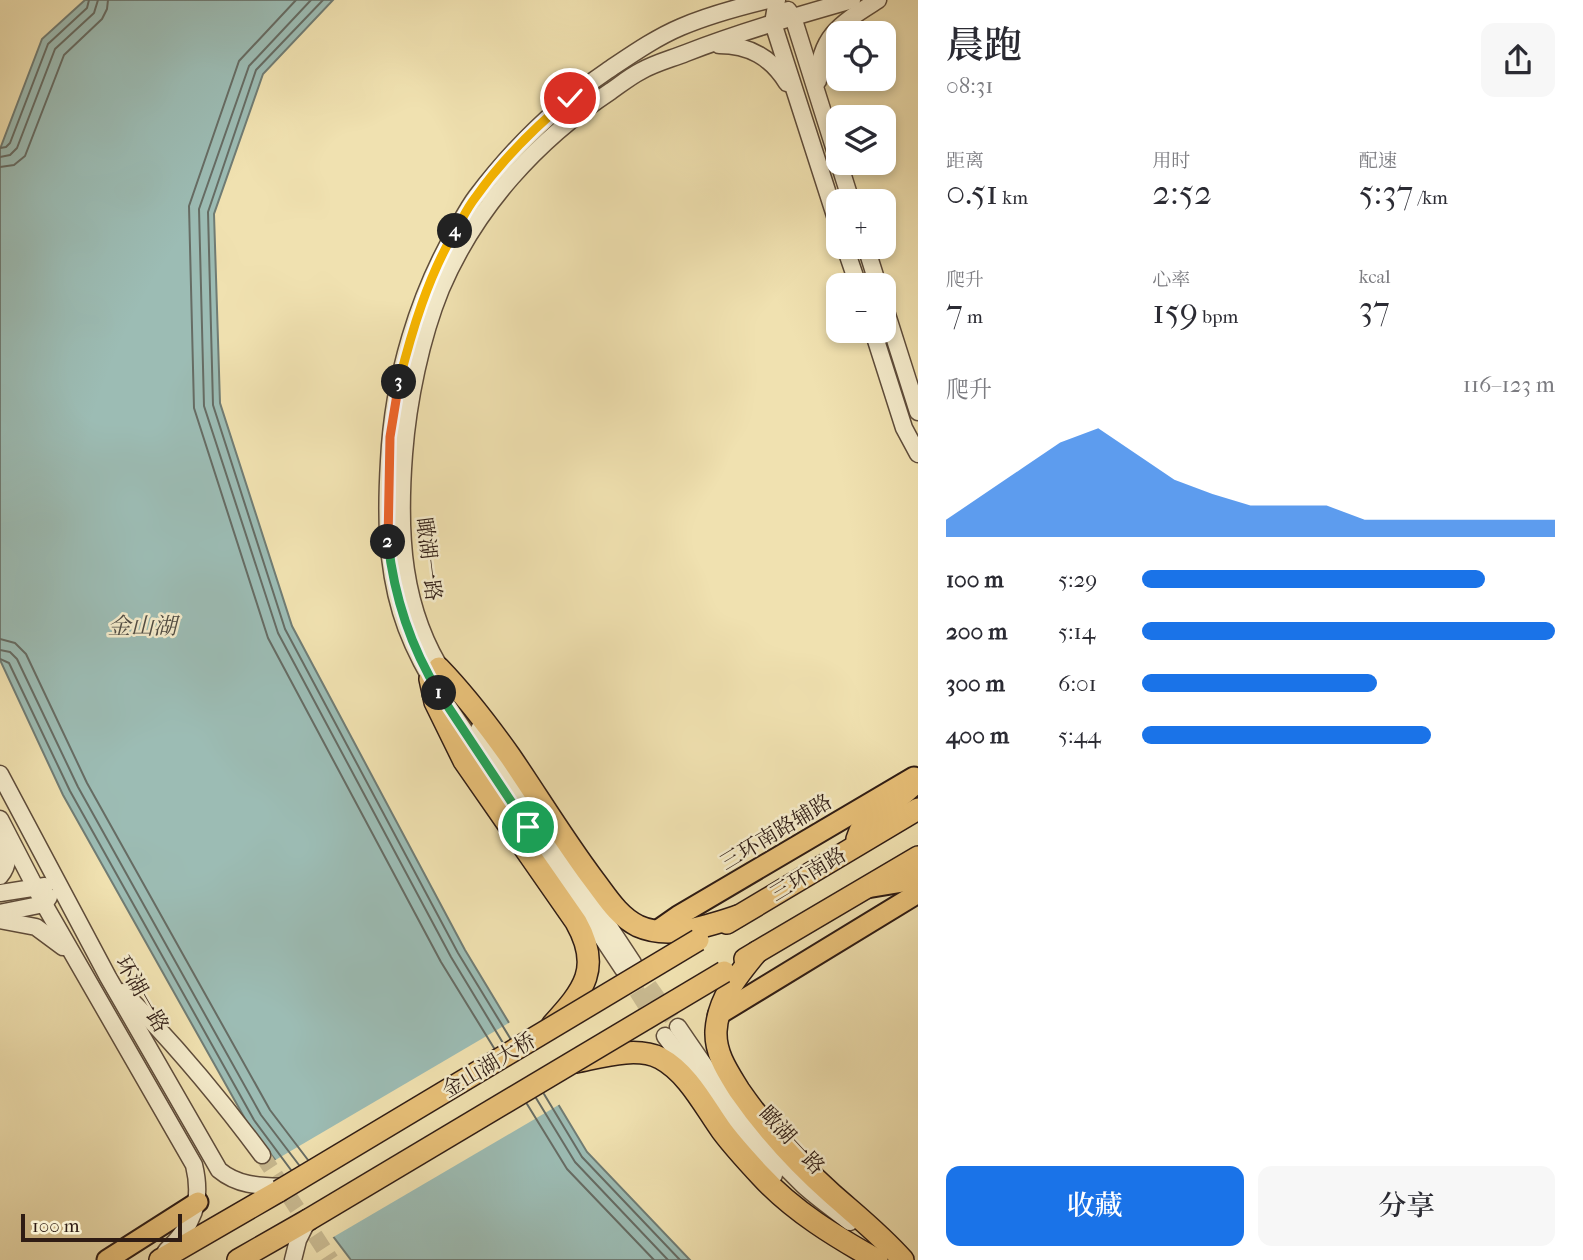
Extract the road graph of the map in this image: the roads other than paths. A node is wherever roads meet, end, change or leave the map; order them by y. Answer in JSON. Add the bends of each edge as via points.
{"nodes":[{"id":1,"x":768,"y":0,"type":"edge"},
{"id":2,"x":778,"y":0,"type":"edge"},
{"id":3,"x":852,"y":0,"type":"edge"},
{"id":4,"x":878,"y":0,"type":"edge"},
{"id":5,"x":793,"y":17,"type":"junction"},
{"id":6,"x":773,"y":23,"type":"junction"},
{"id":7,"x":706,"y":45,"type":"junction"},
{"id":8,"x":818,"y":94,"type":"junction"},
{"id":9,"x":798,"y":102,"type":"junction"},
{"id":10,"x":826,"y":120,"type":"edge"},
{"id":11,"x":826,"y":189,"type":"edge"},
{"id":12,"x":877,"y":343,"type":"edge"},
{"id":13,"x":896,"y":343,"type":"edge"},
{"id":14,"x":918,"y":412,"type":"edge"},
{"id":15,"x":918,"y":454,"type":"edge"},
{"id":16,"x":435,"y":673,"type":"junction"},
{"id":17,"x":0,"y":774,"type":"edge"},
{"id":18,"x":918,"y":775,"type":"edge"},
{"id":19,"x":918,"y":781,"type":"edge"},
{"id":20,"x":918,"y":809,"type":"edge"},
{"id":21,"x":1,"y":822,"type":"edge"},
{"id":22,"x":853,"y":847,"type":"junction"},
{"id":23,"x":918,"y":857,"type":"edge"},
{"id":24,"x":0,"y":876,"type":"edge"},
{"id":25,"x":918,"y":876,"type":"edge"},
{"id":26,"x":58,"y":885,"type":"junction"},
{"id":27,"x":35,"y":886,"type":"junction"},
{"id":28,"x":866,"y":888,"type":"junction"},
{"id":29,"x":918,"y":892,"type":"edge"},
{"id":30,"x":0,"y":893,"type":"edge"},
{"id":31,"x":44,"y":904,"type":"junction"},
{"id":32,"x":0,"y":913,"type":"edge"},
{"id":33,"x":737,"y":916,"type":"junction"},
{"id":34,"x":0,"y":920,"type":"edge"},
{"id":35,"x":658,"y":930,"type":"junction"},
{"id":36,"x":698,"y":940,"type":"joint"},
{"id":37,"x":757,"y":952,"type":"junction"},
{"id":38,"x":78,"y":964,"type":"junction"},
{"id":39,"x":628,"y":966,"type":"tunnel mouth"},
{"id":40,"x":724,"y":972,"type":"joint"},
{"id":41,"x":108,"y":977,"type":"junction"},
{"id":42,"x":718,"y":1015,"type":"junction"},
{"id":43,"x":548,"y":1030,"type":"junction"},
{"id":44,"x":571,"y":1063,"type":"junction"},
{"id":45,"x":262,"y":1155,"type":"tunnel mouth"},
{"id":46,"x":282,"y":1189,"type":"junction"},
{"id":47,"x":198,"y":1202,"type":"junction"},
{"id":48,"x":308,"y":1220,"type":"junction"},
{"id":49,"x":107,"y":1260,"type":"edge"},
{"id":50,"x":158,"y":1260,"type":"edge"},
{"id":51,"x":238,"y":1260,"type":"edge"},
{"id":52,"x":293,"y":1260,"type":"edge"},
{"id":53,"x":877,"y":1260,"type":"edge"},
{"id":54,"x":883,"y":1260,"type":"edge"},
{"id":55,"x":901,"y":1260,"type":"edge"}],
"edges":[{"from":1,"to":16,"type":"street","name":"瞰湖一路","via":[[680,28],[631,55],[570,98],[474,198],[442,253],[394,401],[387,502],[387,536],[401,613],[416,652]]},
{"from":2,"to":5,"type":"street"},
{"from":2,"to":6,"type":"street"},
{"from":3,"to":5,"type":"street","name":"瞰湖一路"},
{"from":4,"to":8,"type":"street","via":[[830,36],[819,60]]},
{"from":5,"to":6,"type":"street","name":"瞰湖一路"},
{"from":5,"to":8,"type":"street"},
{"from":6,"to":7,"type":"street","name":"瞰湖一路"},
{"from":6,"to":9,"type":"street"},
{"from":7,"to":9,"type":"street","via":[[736,45],[764,57]]},
{"from":7,"to":16,"type":"street","name":"瞰湖一路","via":[[642,71],[585,108],[537,149],[497,194],[441,289],[412,394],[401,502],[410,594]]},
{"from":8,"to":10,"type":"street"},
{"from":9,"to":11,"type":"street"},
{"from":12,"to":15,"type":"street","via":[[904,428]]},
{"from":13,"to":14,"type":"street"},
{"from":16,"to":35,"type":"highway","via":[[461,691],[509,754],[611,904],[641,927]]},
{"from":16,"to":39,"type":"street","name":"瞰湖一路"},
{"from":16,"to":43,"type":"highway","via":[[435,702],[464,761],[587,941],[590,959],[582,987]]},
{"from":17,"to":26,"type":"street","name":"环湖一路"},
{"from":18,"to":35,"type":"main road","name":"三环南路辅路"},
{"from":19,"to":22,"type":"highway","via":[[860,831]]},
{"from":20,"to":22,"type":"highway","name":"三环南路"},
{"from":21,"to":24,"type":"street","via":[[8,861]]},
{"from":21,"to":27,"type":"street","name":"环湖一路"},
{"from":22,"to":33,"type":"highway","name":"三环南路"},
{"from":23,"to":28,"type":"highway","name":"三环南路"},
{"from":25,"to":28,"type":"main road"},
{"from":26,"to":27,"type":"street"},
{"from":26,"to":31,"type":"street"},
{"from":26,"to":41,"type":"street","name":"环湖一路"},
{"from":27,"to":30,"type":"street"},
{"from":27,"to":31,"type":"street","name":"环湖一路"},
{"from":28,"to":37,"type":"highway","name":"三环南路"},
{"from":29,"to":42,"type":"main road"},
{"from":31,"to":32,"type":"street"},
{"from":31,"to":38,"type":"street","name":"环湖一路"},
{"from":33,"to":35,"type":"highway","via":[[686,930]]},
{"from":33,"to":36,"type":"highway","name":"三环南路"},
{"from":34,"to":38,"type":"street","via":[[26,923],[49,934]]},
{"from":36,"to":43,"type":"highway","name":"金山湖大桥","bridge":true},
{"from":37,"to":40,"type":"highway","name":"三环南路"},
{"from":37,"to":42,"type":"highway","via":[[727,992]]},
{"from":38,"to":47,"type":"street","name":"环湖一路","via":[[194,1165]]},
{"from":40,"to":44,"type":"highway","name":"金山湖大桥","bridge":true},
{"from":41,"to":45,"type":"street","via":[[166,1034]]},
{"from":41,"to":46,"type":"street","name":"环湖一路","via":[[219,1170],[230,1180]]},
{"from":42,"to":55,"type":"highway","via":[[719,1055],[751,1107],[782,1145],[884,1238]]},
{"from":43,"to":46,"type":"highway","name":"金山湖大桥","bridge":true},
{"from":44,"to":48,"type":"highway","name":"金山湖大桥","bridge":true},
{"from":44,"to":53,"type":"highway","via":[[615,1054],[658,1057],[685,1079],[724,1133],[792,1206]]},
{"from":46,"to":50,"type":"highway"},
{"from":47,"to":49,"type":"main road"},
{"from":47,"to":50,"type":"street","via":[[184,1232]]},
{"from":48,"to":51,"type":"highway"},
{"from":48,"to":52,"type":"street"},
{"from":54,"to":55,"type":"street","name":"瞰湖一路","via":[[777,1179],[729,1122],[672,1031],[775,1157],[805,1187]]}]}
